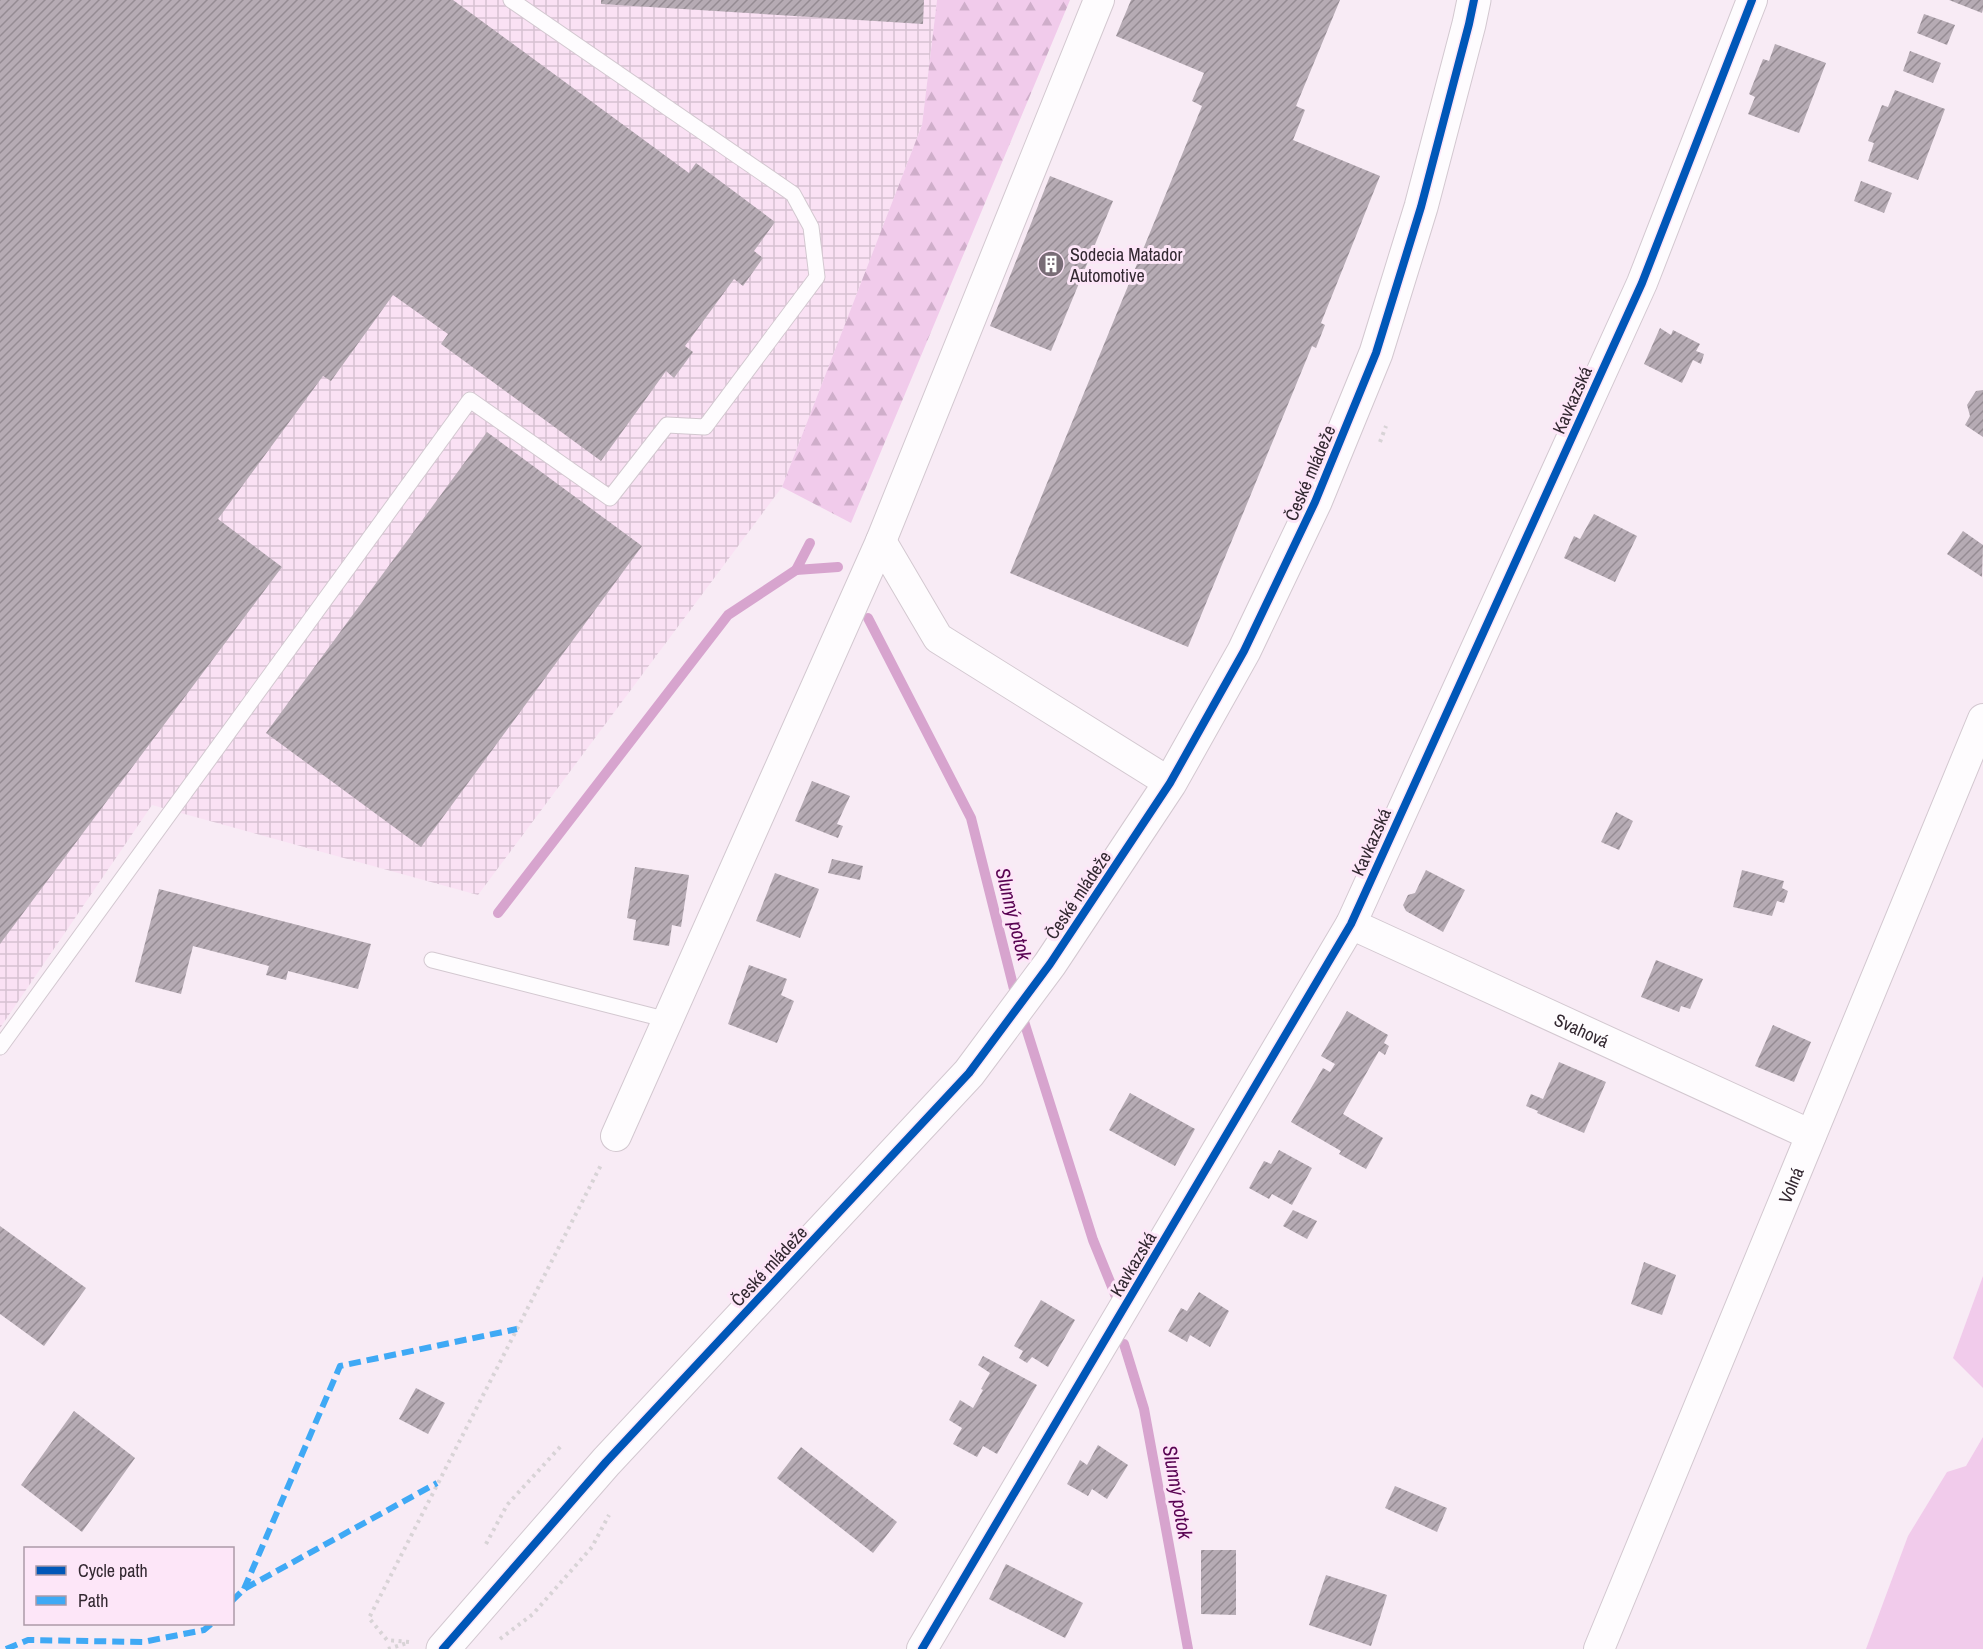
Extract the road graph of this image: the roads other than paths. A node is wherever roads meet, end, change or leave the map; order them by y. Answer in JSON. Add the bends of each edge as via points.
{"nodes":[{"id":1,"x":511,"y":0,"type":"edge"},
{"id":2,"x":1099,"y":0,"type":"edge"},
{"id":3,"x":1474,"y":0,"type":"edge"},
{"id":4,"x":1752,"y":0,"type":"edge"},
{"id":5,"x":881,"y":541,"type":"junction"},
{"id":6,"x":1983,"y":719,"type":"edge"},
{"id":7,"x":1170,"y":783,"type":"junction"},
{"id":8,"x":1351,"y":924,"type":"junction"},
{"id":9,"x":432,"y":960,"type":"dead end"},
{"id":10,"x":668,"y":1020,"type":"junction"},
{"id":11,"x":0,"y":1047,"type":"edge"},
{"id":12,"x":1811,"y":1135,"type":"junction"},
{"id":13,"x":616,"y":1136,"type":"road end"},
{"id":14,"x":933,"y":1646,"type":"edge"},
{"id":15,"x":443,"y":1649,"type":"edge"},
{"id":16,"x":1599,"y":1649,"type":"edge"}],
"edges":[{"from":1,"to":11,"type":"lane","via":[[793,194],[811,227],[817,277],[705,427],[667,425],[610,498],[470,400]]},
{"from":2,"to":5,"type":"street"},
{"from":3,"to":7,"type":"street","name":"České mládeže","via":[[1421,207],[1376,353],[1315,502],[1255,630]]},
{"from":4,"to":8,"type":"street","name":"Kavkazská","via":[[1642,283]]},
{"from":5,"to":7,"type":"street","via":[[938,638]]},
{"from":5,"to":10,"type":"street"},
{"from":6,"to":12,"type":"street","name":"Volná"},
{"from":7,"to":15,"type":"street","name":"České mládeže","via":[[1050,964],[961,1082],[606,1462]]},
{"from":8,"to":12,"type":"street","name":"Svahová"},
{"from":8,"to":14,"type":"street","name":"Kavkazská"},
{"from":9,"to":10,"type":"lane"},
{"from":10,"to":13,"type":"street"},
{"from":12,"to":16,"type":"street","name":"Volná"}]}
